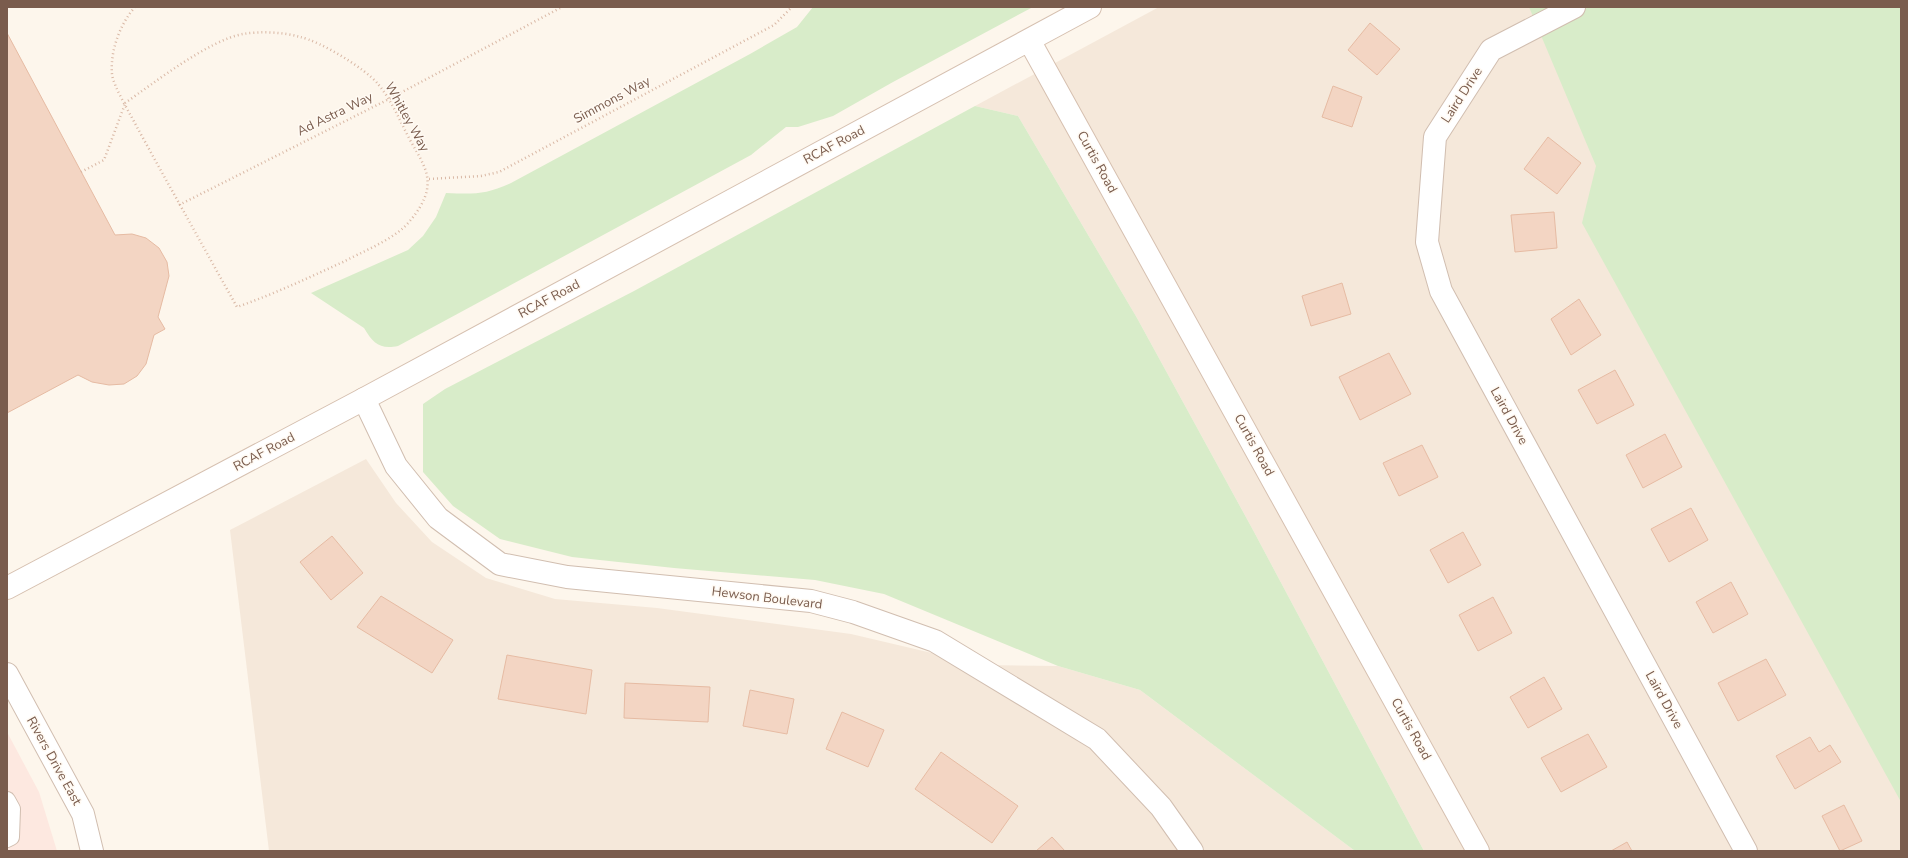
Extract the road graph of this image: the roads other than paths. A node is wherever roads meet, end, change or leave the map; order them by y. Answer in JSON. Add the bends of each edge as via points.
{"nodes":[{"id":1,"x":1090,"y":7,"type":"edge"},
{"id":2,"x":1574,"y":7,"type":"edge"},
{"id":3,"x":1029,"y":40,"type":"junction"},
{"id":4,"x":364,"y":399,"type":"junction"},
{"id":5,"x":7,"y":588,"type":"edge"},
{"id":6,"x":7,"y":674,"type":"edge"},
{"id":7,"x":7,"y":800,"type":"edge"},
{"id":8,"x":7,"y":839,"type":"edge"},
{"id":9,"x":92,"y":851,"type":"edge"},
{"id":10,"x":1192,"y":851,"type":"edge"},
{"id":11,"x":1478,"y":851,"type":"edge"},
{"id":12,"x":1746,"y":851,"type":"edge"}],
"edges":[{"from":1,"to":3,"type":"street","name":"RCAF Road"},
{"from":2,"to":12,"type":"street","name":"Laird Drive","via":[[1491,50],[1435,137],[1427,242],[1441,291]]},
{"from":3,"to":4,"type":"street","name":"RCAF Road"},
{"from":3,"to":11,"type":"street","name":"Curtis Road"},
{"from":4,"to":5,"type":"street","name":"RCAF Road"},
{"from":4,"to":10,"type":"street","name":"Hewson Boulevard","via":[[396,466],[438,518],[500,564],[567,577],[811,601],[853,612],[935,641],[1097,739],[1161,807]]},
{"from":6,"to":9,"type":"street","name":"Rivers Drive East","via":[[83,814]]},
{"from":7,"to":8,"type":"lane","via":[[12,809],[11,837]]}]}
